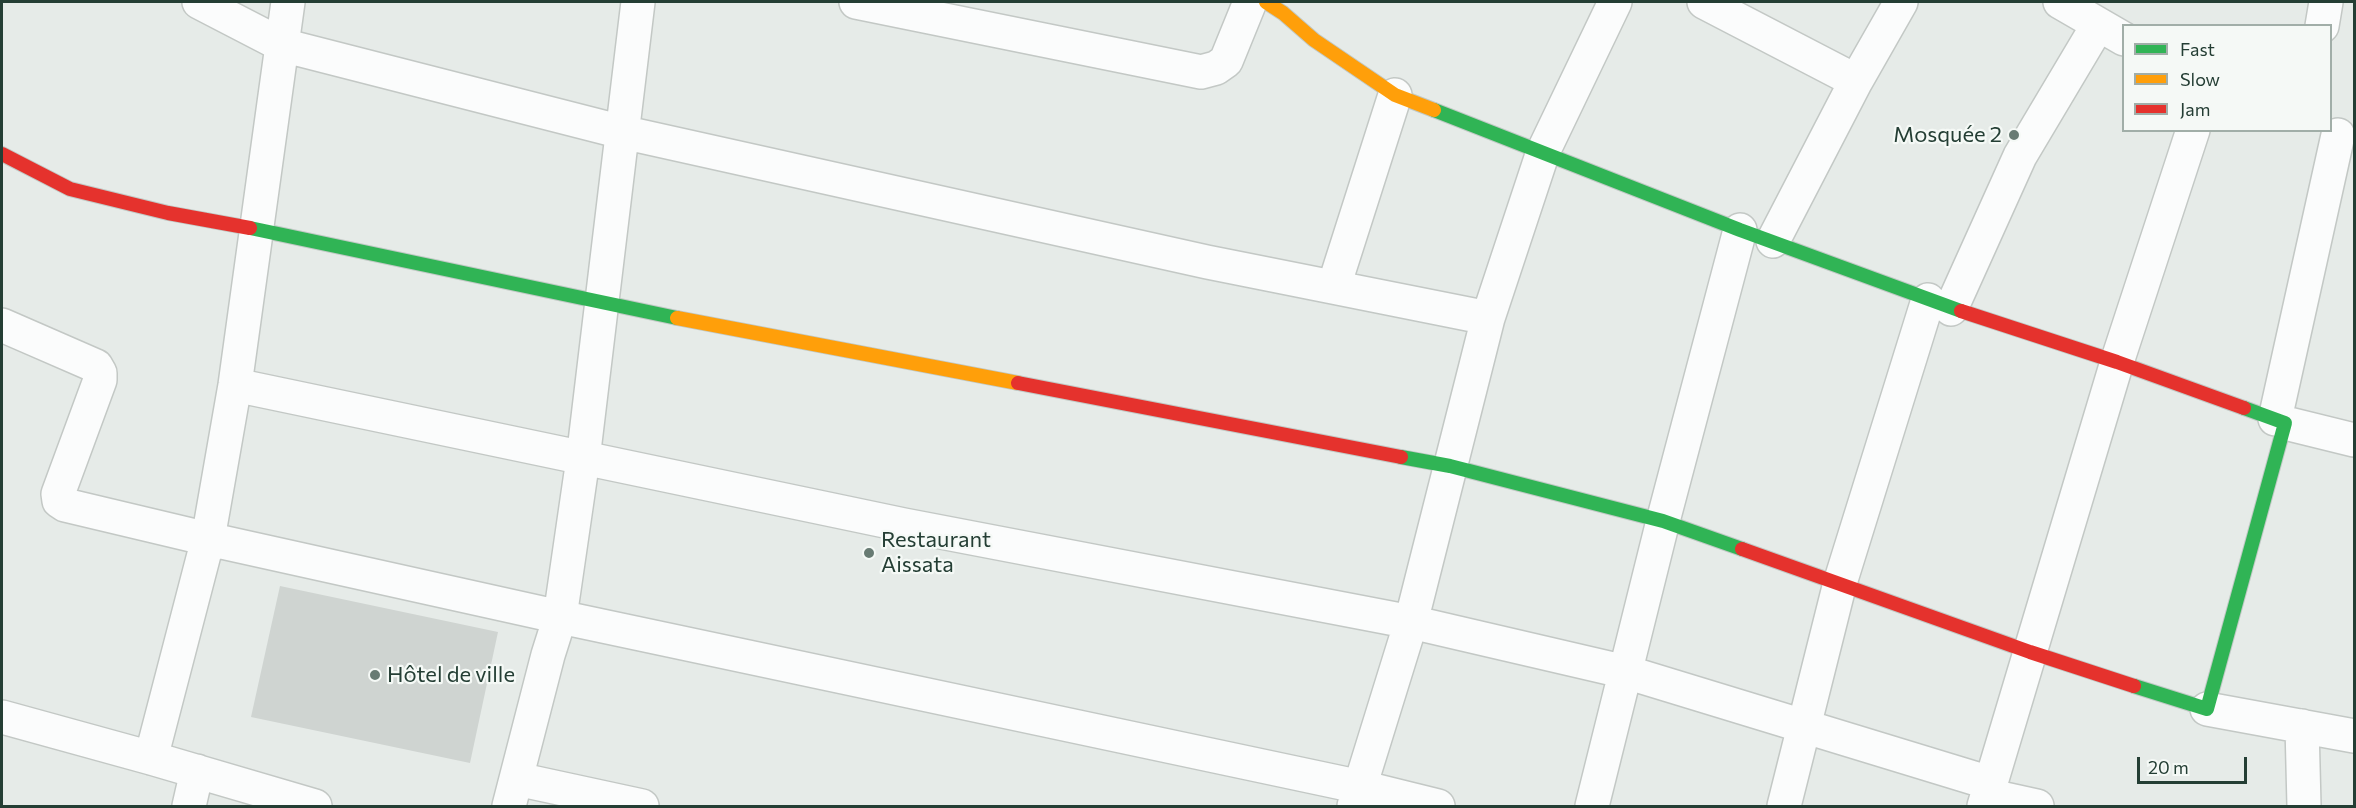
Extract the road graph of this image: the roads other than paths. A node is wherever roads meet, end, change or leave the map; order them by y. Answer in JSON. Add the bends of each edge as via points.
{"nodes":[{"id":1,"x":199,"y":2,"type":"edge"},
{"id":2,"x":288,"y":2,"type":"edge"},
{"id":3,"x":639,"y":2,"type":"edge"},
{"id":4,"x":856,"y":2,"type":"edge"},
{"id":5,"x":1250,"y":2,"type":"edge"},
{"id":6,"x":1615,"y":2,"type":"edge"},
{"id":7,"x":1704,"y":2,"type":"edge"},
{"id":8,"x":1901,"y":2,"type":"edge"},
{"id":9,"x":2060,"y":2,"type":"edge"},
{"id":10,"x":2326,"y":2,"type":"edge"},
{"id":11,"x":1281,"y":5,"type":"edge"},
{"id":12,"x":2322,"y":24,"type":"edge"},
{"id":13,"x":2111,"y":32,"type":"edge"},
{"id":14,"x":282,"y":45,"type":"junction"},
{"id":15,"x":1856,"y":81,"type":"junction"},
{"id":16,"x":1395,"y":95,"type":"junction"},
{"id":17,"x":622,"y":132,"type":"junction"},
{"id":18,"x":2192,"y":132,"type":"edge"},
{"id":19,"x":2339,"y":135,"type":"edge"},
{"id":20,"x":1542,"y":152,"type":"junction"},
{"id":21,"x":2,"y":154,"type":"edge"},
{"id":22,"x":257,"y":229,"type":"junction"},
{"id":23,"x":1740,"y":230,"type":"junction"},
{"id":24,"x":1773,"y":241,"type":"junction"},
{"id":25,"x":1334,"y":286,"type":"junction"},
{"id":26,"x":602,"y":304,"type":"junction"},
{"id":27,"x":1940,"y":304,"type":"junction"},
{"id":28,"x":1488,"y":318,"type":"junction"},
{"id":29,"x":2,"y":325,"type":"edge"},
{"id":30,"x":2117,"y":362,"type":"junction"},
{"id":31,"x":235,"y":385,"type":"junction"},
{"id":32,"x":2280,"y":421,"type":"junction"},
{"id":33,"x":2355,"y":440,"type":"edge"},
{"id":34,"x":583,"y":459,"type":"junction"},
{"id":35,"x":1450,"y":466,"type":"junction"},
{"id":36,"x":1663,"y":521,"type":"junction"},
{"id":37,"x":208,"y":539,"type":"junction"},
{"id":38,"x":1840,"y":583,"type":"junction"},
{"id":39,"x":560,"y":618,"type":"junction"},
{"id":40,"x":1411,"y":622,"type":"junction"},
{"id":41,"x":2030,"y":652,"type":"junction"},
{"id":42,"x":1626,"y":672,"type":"junction"},
{"id":43,"x":2206,"y":709,"type":"junction"},
{"id":44,"x":2,"y":717,"type":"edge"},
{"id":45,"x":1803,"y":726,"type":"junction"},
{"id":46,"x":2302,"y":726,"type":"junction"},
{"id":47,"x":2355,"y":736,"type":"edge"},
{"id":48,"x":151,"y":758,"type":"junction"},
{"id":49,"x":197,"y":771,"type":"junction"},
{"id":50,"x":513,"y":793,"type":"edge"},
{"id":51,"x":1987,"y":795,"type":"edge"},
{"id":52,"x":1358,"y":797,"type":"edge"},
{"id":53,"x":189,"y":807,"type":"edge"},
{"id":54,"x":315,"y":807,"type":"edge"},
{"id":55,"x":642,"y":807,"type":"edge"},
{"id":56,"x":1438,"y":807,"type":"edge"},
{"id":57,"x":1592,"y":807,"type":"edge"},
{"id":58,"x":1784,"y":807,"type":"edge"},
{"id":59,"x":2037,"y":807,"type":"edge"},
{"id":60,"x":2304,"y":807,"type":"edge"}],
"edges":[{"from":1,"to":14,"type":"street"},
{"from":2,"to":14,"type":"street"},
{"from":3,"to":17,"type":"street"},
{"from":4,"to":5,"type":"street","via":[[1201,72],[1226,61]]},
{"from":6,"to":20,"type":"street"},
{"from":7,"to":15,"type":"street"},
{"from":8,"to":15,"type":"street"},
{"from":9,"to":13,"type":"street"},
{"from":10,"to":12,"type":"street"},
{"from":11,"to":16,"type":"street","via":[[1314,40]]},
{"from":13,"to":27,"type":"street","via":[[2020,156]]},
{"from":14,"to":17,"type":"street"},
{"from":14,"to":22,"type":"street"},
{"from":15,"to":24,"type":"street"},
{"from":16,"to":20,"type":"street"},
{"from":16,"to":25,"type":"street"},
{"from":17,"to":25,"type":"street","via":[[1207,262]]},
{"from":17,"to":26,"type":"street"},
{"from":18,"to":30,"type":"street"},
{"from":19,"to":32,"type":"street"},
{"from":20,"to":23,"type":"street"},
{"from":20,"to":28,"type":"street"},
{"from":21,"to":22,"type":"street","via":[[70,189]]},
{"from":22,"to":26,"type":"street"},
{"from":22,"to":31,"type":"street"},
{"from":23,"to":24,"type":"street"},
{"from":23,"to":36,"type":"street"},
{"from":24,"to":27,"type":"street"},
{"from":25,"to":28,"type":"street"},
{"from":26,"to":34,"type":"street"},
{"from":26,"to":35,"type":"street"},
{"from":27,"to":30,"type":"street"},
{"from":27,"to":38,"type":"street"},
{"from":28,"to":35,"type":"street"},
{"from":29,"to":37,"type":"street","via":[[96,366],[100,373],[58,494],[59,501]]},
{"from":30,"to":32,"type":"street"},
{"from":30,"to":41,"type":"street"},
{"from":31,"to":34,"type":"street"},
{"from":31,"to":37,"type":"street"},
{"from":32,"to":33,"type":"street"},
{"from":32,"to":43,"type":"street"},
{"from":34,"to":39,"type":"street"},
{"from":34,"to":40,"type":"street"},
{"from":35,"to":36,"type":"street"},
{"from":35,"to":40,"type":"street"},
{"from":36,"to":38,"type":"street"},
{"from":36,"to":42,"type":"street"},
{"from":37,"to":39,"type":"street"},
{"from":37,"to":48,"type":"street"},
{"from":38,"to":41,"type":"street"},
{"from":38,"to":45,"type":"street"},
{"from":39,"to":50,"type":"street"},
{"from":39,"to":52,"type":"street"},
{"from":40,"to":42,"type":"street"},
{"from":40,"to":52,"type":"street"},
{"from":41,"to":43,"type":"street"},
{"from":41,"to":51,"type":"street"},
{"from":42,"to":45,"type":"street"},
{"from":42,"to":57,"type":"street"},
{"from":43,"to":46,"type":"street"},
{"from":44,"to":48,"type":"street"},
{"from":45,"to":51,"type":"street"},
{"from":45,"to":58,"type":"street"},
{"from":46,"to":47,"type":"street"},
{"from":46,"to":60,"type":"street"},
{"from":48,"to":49,"type":"street"},
{"from":49,"to":53,"type":"street"},
{"from":49,"to":54,"type":"street"},
{"from":50,"to":55,"type":"street"},
{"from":51,"to":59,"type":"street"},
{"from":52,"to":56,"type":"street"}]}
